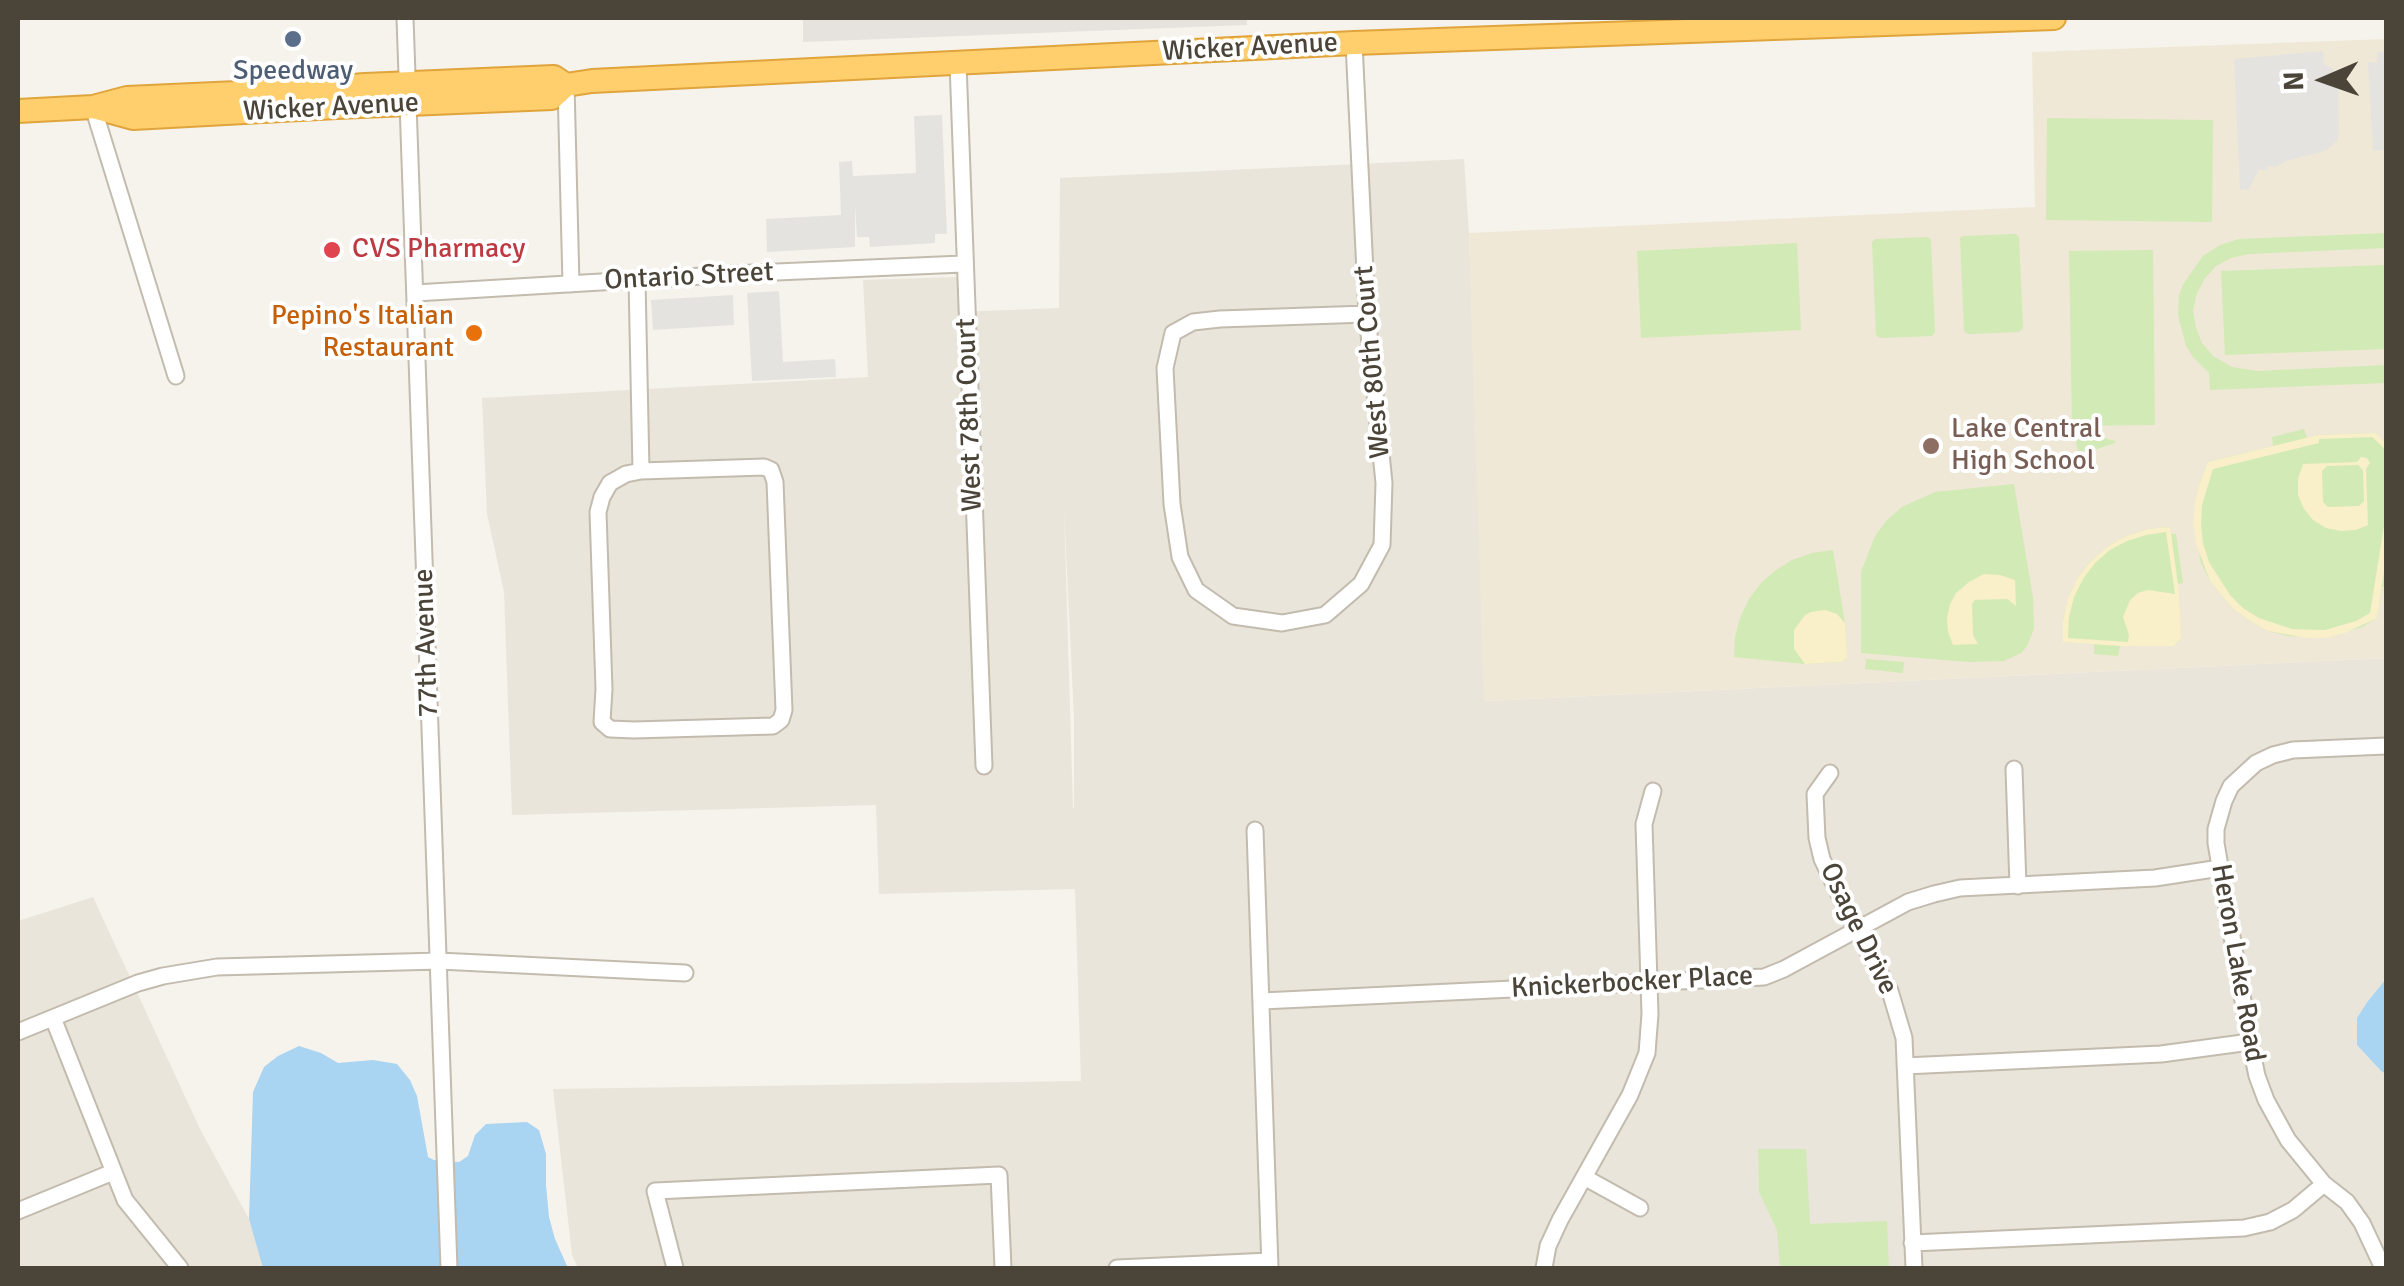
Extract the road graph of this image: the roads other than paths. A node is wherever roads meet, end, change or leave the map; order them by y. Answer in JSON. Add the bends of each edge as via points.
{"nodes":[{"id":1,"x":406,"y":18,"type":"edge"},
{"id":2,"x":2054,"y":18,"type":"edge"},
{"id":3,"x":1354,"y":42,"type":"junction"},
{"id":4,"x":958,"y":63,"type":"junction"},
{"id":5,"x":566,"y":85,"type":"junction"},
{"id":6,"x":408,"y":94,"type":"junction"},
{"id":7,"x":94,"y":108,"type":"junction"},
{"id":8,"x":18,"y":111,"type":"edge"},
{"id":9,"x":964,"y":264,"type":"junction"},
{"id":10,"x":637,"y":280,"type":"junction"},
{"id":11,"x":571,"y":284,"type":"junction"},
{"id":12,"x":415,"y":293,"type":"junction"},
{"id":13,"x":1367,"y":314,"type":"junction"},
{"id":14,"x":176,"y":376,"type":"dead end"},
{"id":15,"x":641,"y":471,"type":"junction"},
{"id":16,"x":2386,"y":746,"type":"edge"},
{"id":17,"x":984,"y":766,"type":"dead end"},
{"id":18,"x":2014,"y":769,"type":"dead end"},
{"id":19,"x":1830,"y":773,"type":"dead end"},
{"id":20,"x":1653,"y":790,"type":"dead end"},
{"id":21,"x":1255,"y":830,"type":"dead end"},
{"id":22,"x":2220,"y":868,"type":"junction"},
{"id":23,"x":2018,"y":886,"type":"junction"},
{"id":24,"x":1856,"y":930,"type":"junction"},
{"id":25,"x":439,"y":961,"type":"junction"},
{"id":26,"x":685,"y":973,"type":"dead end"},
{"id":27,"x":1649,"y":983,"type":"junction"},
{"id":28,"x":1262,"y":1001,"type":"junction"},
{"id":29,"x":52,"y":1018,"type":"junction"},
{"id":30,"x":18,"y":1032,"type":"edge"},
{"id":31,"x":2250,"y":1042,"type":"junction"},
{"id":32,"x":1905,"y":1066,"type":"junction"},
{"id":33,"x":113,"y":1172,"type":"junction"},
{"id":34,"x":1584,"y":1177,"type":"junction"},
{"id":35,"x":2324,"y":1184,"type":"junction"},
{"id":36,"x":1640,"y":1208,"type":"dead end"},
{"id":37,"x":18,"y":1211,"type":"edge"},
{"id":38,"x":1912,"y":1243,"type":"junction"},
{"id":39,"x":1270,"y":1265,"type":"edge"},
{"id":40,"x":180,"y":1268,"type":"edge"},
{"id":41,"x":448,"y":1268,"type":"edge"},
{"id":42,"x":675,"y":1268,"type":"edge"},
{"id":43,"x":1003,"y":1268,"type":"edge"},
{"id":44,"x":1117,"y":1268,"type":"edge"},
{"id":45,"x":1544,"y":1268,"type":"edge"},
{"id":46,"x":1914,"y":1268,"type":"edge"},
{"id":47,"x":2382,"y":1268,"type":"edge"}],
"edges":[{"from":1,"to":6,"type":"street","name":"77th Avenue"},
{"from":2,"to":3,"type":"highway","name":"Wicker Avenue"},
{"from":3,"to":4,"type":"highway","name":"Wicker Avenue"},
{"from":3,"to":13,"type":"street","name":"West 80th Court"},
{"from":4,"to":5,"type":"highway","name":"Wicker Avenue"},
{"from":4,"to":9,"type":"street","name":"West 78th Court"},
{"from":5,"to":6,"type":"highway","name":"Wicker Avenue","via":[[554,77]]},
{"from":5,"to":11,"type":"street"},
{"from":6,"to":7,"type":"highway","name":"Wicker Avenue","via":[[133,118]]},
{"from":6,"to":12,"type":"street","name":"77th Avenue"},
{"from":7,"to":8,"type":"highway","name":"Wicker Avenue"},
{"from":7,"to":14,"type":"street"},
{"from":9,"to":10,"type":"street","name":"Ontario Street"},
{"from":9,"to":17,"type":"street","name":"West 78th Court"},
{"from":10,"to":11,"type":"street","name":"Ontario Street"},
{"from":10,"to":15,"type":"street"},
{"from":11,"to":12,"type":"street","name":"Ontario Street"},
{"from":12,"to":25,"type":"street","name":"77th Avenue"},
{"from":13,"to":13,"type":"street","name":"West 80th Court","via":[[1384,482],[1382,545],[1361,584],[1324,615],[1282,623],[1233,616],[1196,590],[1180,557],[1165,368],[1172,333],[1220,319]]},
{"from":15,"to":15,"type":"street","via":[[610,483],[598,512],[602,722],[634,730],[773,726],[784,710],[771,470]]},
{"from":16,"to":22,"type":"street","name":"Heron Lake Road","via":[[2292,750],[2256,763],[2231,786],[2220,812]]},
{"from":18,"to":23,"type":"street"},
{"from":19,"to":24,"type":"street","name":"Osage Drive","via":[[1815,794],[1818,838]]},
{"from":20,"to":27,"type":"street","via":[[1644,824]]},
{"from":21,"to":28,"type":"street"},
{"from":22,"to":23,"type":"street","name":"Knickerbocker Place"},
{"from":22,"to":31,"type":"street","name":"Heron Lake Road"},
{"from":23,"to":24,"type":"street","name":"Knickerbocker Place","via":[[1934,894]]},
{"from":24,"to":27,"type":"street","name":"Knickerbocker Place","via":[[1764,977]]},
{"from":24,"to":32,"type":"street","name":"Osage Drive","via":[[1898,1012]]},
{"from":25,"to":26,"type":"street"},
{"from":25,"to":29,"type":"street","via":[[190,970]]},
{"from":25,"to":41,"type":"street","name":"77th Avenue"},
{"from":27,"to":28,"type":"street","name":"Knickerbocker Place"},
{"from":27,"to":34,"type":"street","via":[[1647,1053]]},
{"from":28,"to":39,"type":"street"},
{"from":29,"to":30,"type":"street"},
{"from":29,"to":33,"type":"street"},
{"from":31,"to":32,"type":"street","via":[[2161,1054]]},
{"from":31,"to":35,"type":"street","name":"Heron Lake Road","via":[[2276,1121]]},
{"from":32,"to":38,"type":"street","name":"Osage Drive"},
{"from":33,"to":37,"type":"street"},
{"from":33,"to":40,"type":"street","via":[[125,1200]]},
{"from":34,"to":36,"type":"street"},
{"from":34,"to":45,"type":"street","via":[[1548,1246]]},
{"from":35,"to":38,"type":"street","via":[[2293,1210],[2244,1228]]},
{"from":35,"to":47,"type":"street","name":"Heron Lake Road","via":[[2362,1223]]},
{"from":38,"to":46,"type":"street","name":"Osage Drive"},
{"from":39,"to":44,"type":"street"},
{"from":42,"to":43,"type":"street","via":[[655,1191],[999,1175]]}]}
